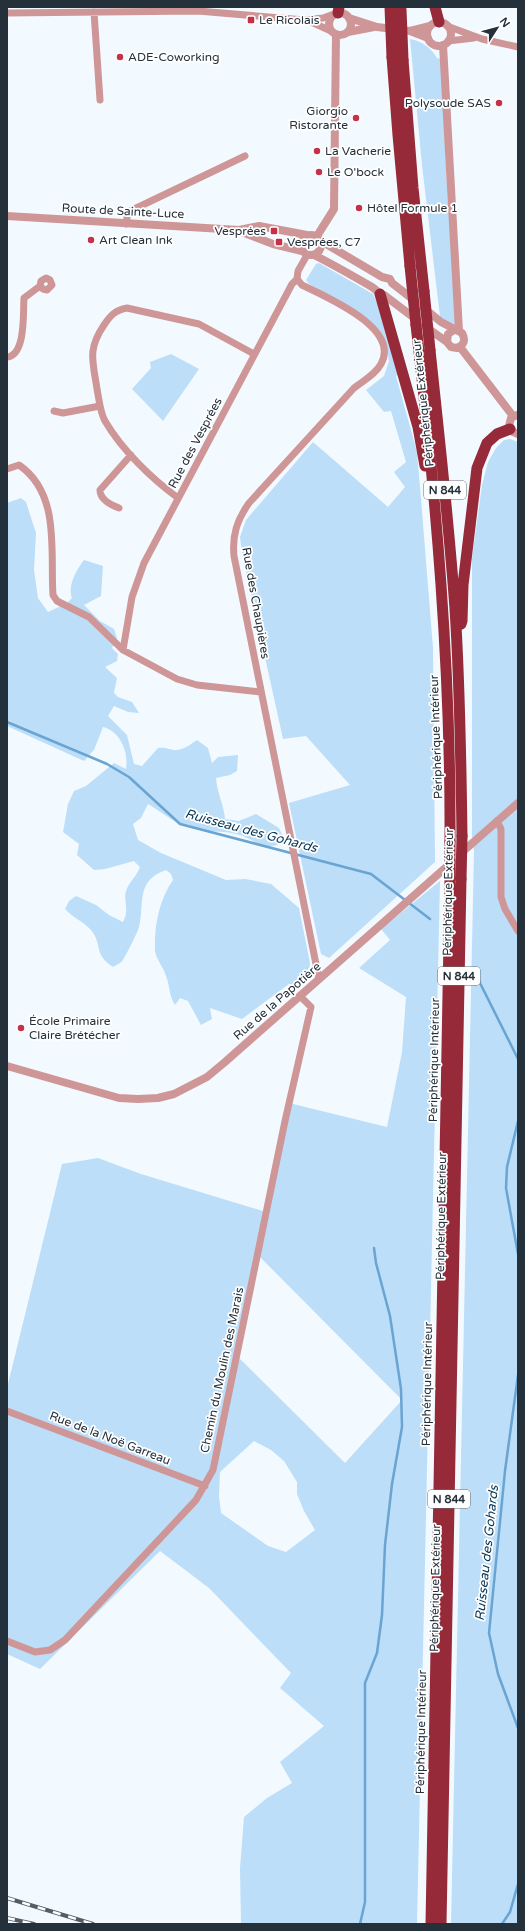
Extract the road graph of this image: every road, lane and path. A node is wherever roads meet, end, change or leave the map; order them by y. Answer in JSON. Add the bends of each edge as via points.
{"nodes":[{"id":1,"x":435,"y":7,"type":"edge"},
{"id":2,"x":397,"y":8,"type":"edge"},
{"id":3,"x":206,"y":9,"type":"edge"},
{"id":4,"x":337,"y":11,"type":"edge"},
{"id":5,"x":94,"y":12,"type":"junction"},
{"id":6,"x":7,"y":14,"type":"edge"},
{"id":7,"x":349,"y":18,"type":"junction"},
{"id":8,"x":305,"y":20,"type":"junction"},
{"id":9,"x":439,"y":25,"type":"junction"},
{"id":10,"x":377,"y":27,"type":"junction"},
{"id":11,"x":410,"y":31,"type":"junction"},
{"id":12,"x":348,"y":32,"type":"junction"},
{"id":13,"x":334,"y":33,"type":"junction"},
{"id":14,"x":428,"y":38,"type":"junction"},
{"id":15,"x":482,"y":39,"type":"junction"},
{"id":16,"x":445,"y":43,"type":"junction"},
{"id":17,"x":518,"y":47,"type":"edge"},
{"id":18,"x":100,"y":100,"type":"dead end"},
{"id":19,"x":245,"y":156,"type":"dead end"},
{"id":20,"x":7,"y":216,"type":"edge"},
{"id":21,"x":126,"y":224,"type":"junction"},
{"id":22,"x":238,"y":230,"type":"junction"},
{"id":23,"x":307,"y":235,"type":"junction"},
{"id":24,"x":319,"y":239,"type":"junction"},
{"id":25,"x":308,"y":254,"type":"junction"},
{"id":26,"x":382,"y":277,"type":"junction"},
{"id":27,"x":297,"y":279,"type":"junction"},
{"id":28,"x":392,"y":283,"type":"junction"},
{"id":29,"x":40,"y":286,"type":"dead end"},
{"id":30,"x":380,"y":293,"type":"junction"},
{"id":31,"x":457,"y":331,"type":"junction"},
{"id":32,"x":447,"y":342,"type":"junction"},
{"id":33,"x":460,"y":347,"type":"junction"},
{"id":34,"x":254,"y":354,"type":"junction"},
{"id":35,"x":7,"y":357,"type":"edge"},
{"id":36,"x":100,"y":406,"type":"junction"},
{"id":37,"x":54,"y":412,"type":"dead end"},
{"id":38,"x":516,"y":415,"type":"edge"},
{"id":39,"x":514,"y":431,"type":"edge"},
{"id":40,"x":131,"y":456,"type":"junction"},
{"id":41,"x":7,"y":469,"type":"edge"},
{"id":42,"x":433,"y":481,"type":"junction"},
{"id":43,"x":178,"y":498,"type":"junction"},
{"id":44,"x":119,"y":508,"type":"dead end"},
{"id":45,"x":456,"y":631,"type":"junction"},
{"id":46,"x":122,"y":650,"type":"junction"},
{"id":47,"x":260,"y":692,"type":"junction"},
{"id":48,"x":518,"y":803,"type":"edge"},
{"id":49,"x":497,"y":821,"type":"junction"},
{"id":50,"x":518,"y":931,"type":"edge"},
{"id":51,"x":319,"y":979,"type":"junction"},
{"id":52,"x":300,"y":996,"type":"junction"},
{"id":53,"x":7,"y":1066,"type":"edge"},
{"id":54,"x":7,"y":1411,"type":"edge"},
{"id":55,"x":205,"y":1486,"type":"junction"},
{"id":56,"x":7,"y":1641,"type":"edge"},
{"id":57,"x":431,"y":1924,"type":"edge"},
{"id":58,"x":441,"y":1924,"type":"edge"}],
"edges":[{"from":1,"to":9,"type":"highway"},
{"from":2,"to":42,"type":"highway","name":"Périphérique Intérieur","number":"N 844","bridge":true,"via":[[392,57],[398,142]]},
{"from":2,"to":45,"type":"highway","name":"Périphérique Extérieur","number":"N 844","bridge":true,"via":[[450,541]]},
{"from":3,"to":5,"type":"street"},
{"from":3,"to":8,"type":"street"},
{"from":4,"to":7,"type":"street"},
{"from":4,"to":8,"type":"street","via":[[323,18]]},
{"from":4,"to":13,"type":"street","via":[[329,22]]},
{"from":5,"to":6,"type":"street"},
{"from":5,"to":18,"type":"street"},
{"from":7,"to":10,"type":"street"},
{"from":7,"to":12,"type":"street","via":[[351,25]]},
{"from":8,"to":13,"type":"street"},
{"from":9,"to":11,"type":"street"},
{"from":9,"to":14,"type":"street","via":[[427,31]]},
{"from":9,"to":15,"type":"street"},
{"from":9,"to":16,"type":"street","via":[[450,33]]},
{"from":10,"to":11,"type":"street"},
{"from":10,"to":12,"type":"street"},
{"from":11,"to":14,"type":"street"},
{"from":12,"to":13,"type":"street","via":[[342,35]]},
{"from":13,"to":24,"type":"street","via":[[334,209]]},
{"from":14,"to":16,"type":"street","via":[[433,44]]},
{"from":15,"to":16,"type":"street","via":[[465,38]]},
{"from":15,"to":17,"type":"street"},
{"from":16,"to":31,"type":"street"},
{"from":19,"to":21,"type":"street","via":[[128,212]]},
{"from":20,"to":21,"type":"street","name":"Route de Sainte-Luce"},
{"from":21,"to":22,"type":"street","name":"Route de Sainte-Luce"},
{"from":22,"to":23,"type":"street","name":"Route de Sainte-Luce","via":[[259,226]]},
{"from":22,"to":25,"type":"street","name":"Route de Sainte-Luce"},
{"from":23,"to":24,"type":"street"},
{"from":23,"to":25,"type":"street","via":[[301,242]]},
{"from":24,"to":25,"type":"street","via":[[320,250]]},
{"from":24,"to":26,"type":"street"},
{"from":25,"to":27,"type":"street","name":"Rue des Vesprées","via":[[298,271]]},
{"from":25,"to":30,"type":"street","name":"Route de Sainte-Luce"},
{"from":26,"to":28,"type":"street","via":[[386,277]]},
{"from":26,"to":30,"type":"street","via":[[376,281]]},
{"from":27,"to":34,"type":"street","name":"Rue des Vesprées"},
{"from":27,"to":47,"type":"street","name":"Rue des Chaupières","via":[[302,285],[368,322],[379,336],[384,352],[377,369],[354,388],[258,493],[243,511],[236,525],[234,556]]},
{"from":28,"to":30,"type":"street","via":[[391,292]]},
{"from":28,"to":31,"type":"street","via":[[441,322]]},
{"from":29,"to":35,"type":"street","via":[[24,298],[21,344],[14,354]]},
{"from":30,"to":32,"type":"street","name":"Route de Sainte-Luce"},
{"from":30,"to":42,"type":"highway","via":[[418,427],[426,470]]},
{"from":31,"to":32,"type":"street","via":[[448,334]]},
{"from":31,"to":33,"type":"street","via":[[464,337]]},
{"from":32,"to":33,"type":"street","via":[[454,348]]},
{"from":33,"to":38,"type":"street"},
{"from":34,"to":36,"type":"street","via":[[199,324],[136,309],[118,310],[110,316],[96,337],[93,347],[92,356]]},
{"from":34,"to":43,"type":"street","name":"Rue des Vesprées"},
{"from":36,"to":37,"type":"street","via":[[63,413]]},
{"from":36,"to":40,"type":"street","via":[[104,420]]},
{"from":38,"to":39,"type":"street","via":[[509,423]]},
{"from":39,"to":45,"type":"highway","via":[[497,434],[487,444],[477,468],[463,585],[462,621]]},
{"from":40,"to":43,"type":"street"},
{"from":40,"to":44,"type":"street","via":[[100,490],[100,495],[110,505]]},
{"from":41,"to":46,"type":"street","via":[[19,465],[36,482],[46,503],[53,550],[52,591],[55,599],[89,617]]},
{"from":42,"to":57,"type":"highway","name":"Périphérique Intérieur","number":"N 844","bridge":true,"via":[[448,696],[450,885]]},
{"from":43,"to":46,"type":"street","name":"Rue des Vesprées","via":[[144,563],[132,597]]},
{"from":45,"to":58,"type":"highway","name":"Périphérique Extérieur","number":"N 844","bridge":true,"via":[[462,836]]},
{"from":46,"to":47,"type":"street","via":[[186,682]]},
{"from":47,"to":51,"type":"street","name":"Rue des Chaupières"},
{"from":48,"to":49,"type":"street","name":"Rue de la Papotière"},
{"from":49,"to":50,"type":"street","via":[[501,829],[501,897]]},
{"from":49,"to":51,"type":"street","name":"Rue de la Papotière"},
{"from":51,"to":52,"type":"street","name":"Rue de la Papotière"},
{"from":52,"to":53,"type":"street","name":"Rue de la Papotière","via":[[207,1076],[174,1094],[158,1098],[119,1098]]},
{"from":52,"to":55,"type":"street","name":"Chemin du Moulin des Marais","via":[[311,1007],[213,1470]]},
{"from":54,"to":55,"type":"street","name":"Rue de la Noë Garreau"},
{"from":55,"to":56,"type":"street","name":"Chemin du Moulin des Marais","via":[[196,1500],[65,1640],[50,1650],[35,1652]]}]}
